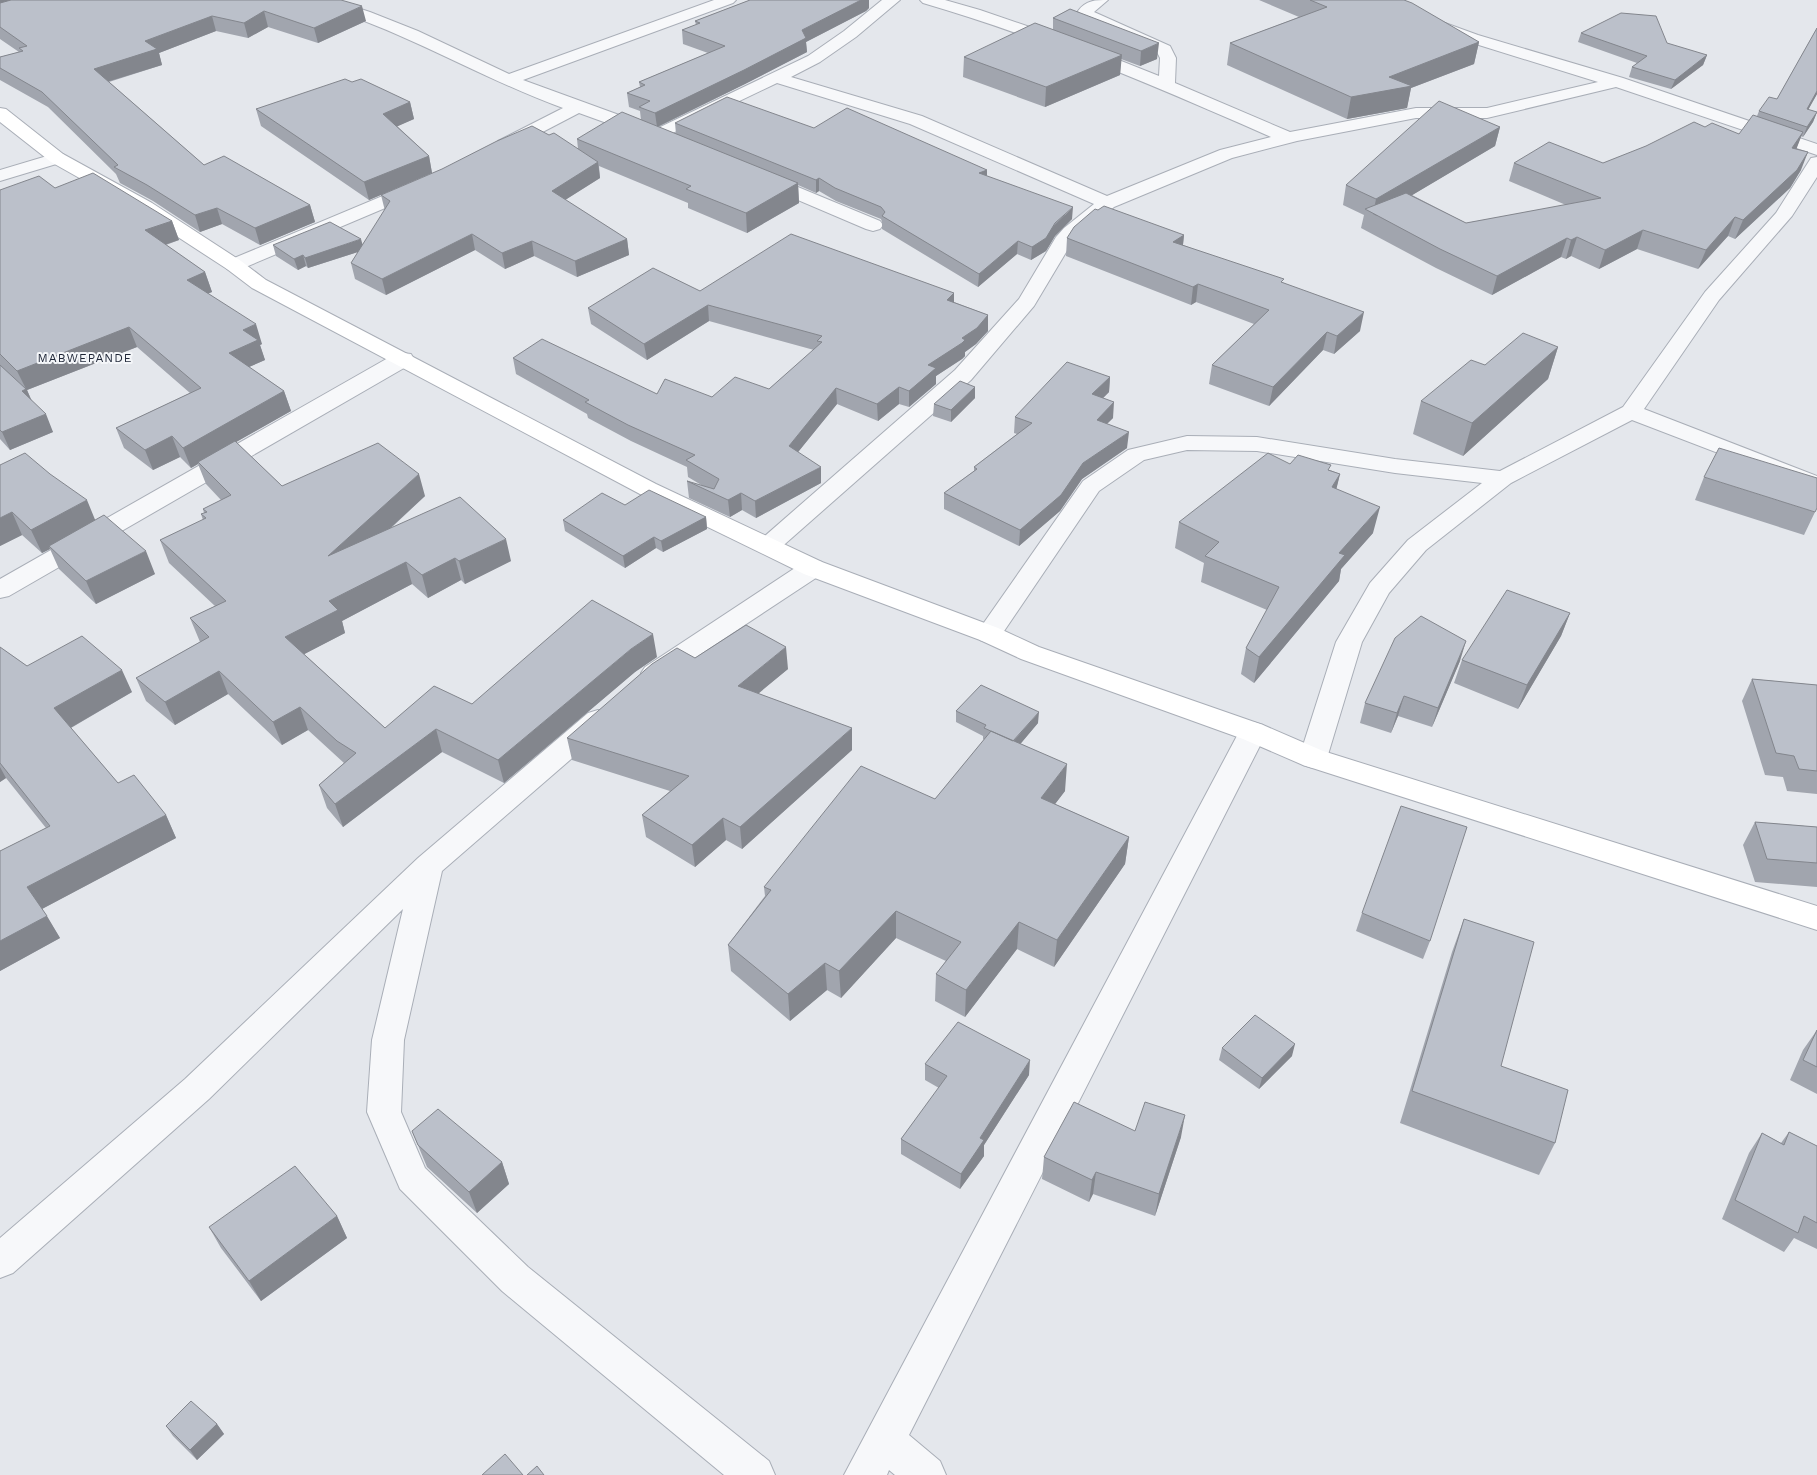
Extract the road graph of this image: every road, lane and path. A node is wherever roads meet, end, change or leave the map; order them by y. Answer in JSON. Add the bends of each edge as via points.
{"nodes":[{"id":1,"x":315,"y":0,"type":"edge"},
{"id":2,"x":728,"y":0,"type":"edge"},
{"id":3,"x":892,"y":0,"type":"edge"},
{"id":4,"x":928,"y":0,"type":"edge"},
{"id":5,"x":1100,"y":0,"type":"edge"},
{"id":6,"x":1368,"y":0,"type":"edge"},
{"id":7,"x":777,"y":78,"type":"junction"},
{"id":8,"x":507,"y":80,"type":"junction"},
{"id":9,"x":1617,"y":82,"type":"junction"},
{"id":10,"x":1167,"y":86,"type":"junction"},
{"id":11,"x":578,"y":107,"type":"junction"},
{"id":12,"x":0,"y":113,"type":"edge"},
{"id":13,"x":658,"y":135,"type":"junction"},
{"id":14,"x":1288,"y":138,"type":"junction"},
{"id":15,"x":676,"y":143,"type":"edge"},
{"id":16,"x":1817,"y":150,"type":"edge"},
{"id":17,"x":491,"y":152,"type":"edge"},
{"id":18,"x":57,"y":158,"type":"junction"},
{"id":19,"x":1817,"y":162,"type":"edge"},
{"id":20,"x":748,"y":172,"type":"edge"},
{"id":21,"x":0,"y":176,"type":"edge"},
{"id":22,"x":430,"y":182,"type":"edge"},
{"id":23,"x":1107,"y":203,"type":"junction"},
{"id":24,"x":873,"y":225,"type":"dead end"},
{"id":25,"x":234,"y":264,"type":"junction"},
{"id":26,"x":404,"y":359,"type":"junction"},
{"id":27,"x":1631,"y":412,"type":"junction"},
{"id":28,"x":1503,"y":478,"type":"junction"},
{"id":29,"x":1817,"y":484,"type":"edge"},
{"id":30,"x":768,"y":546,"type":"junction"},
{"id":31,"x":813,"y":568,"type":"junction"},
{"id":32,"x":0,"y":590,"type":"edge"},
{"id":33,"x":989,"y":634,"type":"junction"},
{"id":34,"x":1253,"y":732,"type":"junction"},
{"id":35,"x":1313,"y":758,"type":"junction"},
{"id":36,"x":428,"y":866,"type":"junction"},
{"id":37,"x":1817,"y":918,"type":"edge"},
{"id":38,"x":0,"y":1261,"type":"edge"},
{"id":39,"x":885,"y":1441,"type":"junction"},
{"id":40,"x":755,"y":1475,"type":"edge"},
{"id":41,"x":864,"y":1475,"type":"edge"},
{"id":42,"x":926,"y":1475,"type":"edge"}],
"edges":[{"from":1,"to":8,"type":"street","via":[[368,15]]},
{"from":2,"to":8,"type":"street"},
{"from":3,"to":7,"type":"street","via":[[814,59]]},
{"from":4,"to":10,"type":"street","via":[[1008,23]]},
{"from":5,"to":10,"type":"street","via":[[1089,7],[1087,15],[1164,50],[1168,58]]},
{"from":6,"to":9,"type":"street","via":[[1476,39]]},
{"from":7,"to":13,"type":"street"},
{"from":7,"to":23,"type":"street","via":[[916,120]]},
{"from":8,"to":11,"type":"street"},
{"from":9,"to":14,"type":"street","via":[[1487,113],[1416,113]]},
{"from":9,"to":16,"type":"street"},
{"from":10,"to":14,"type":"street"},
{"from":11,"to":13,"type":"street"},
{"from":11,"to":17,"type":"street"},
{"from":12,"to":18,"type":"street"},
{"from":13,"to":15,"type":"street"},
{"from":14,"to":23,"type":"street","via":[[1226,154]]},
{"from":18,"to":21,"type":"street"},
{"from":18,"to":25,"type":"street","via":[[145,206]]},
{"from":19,"to":27,"type":"street","via":[[1783,216],[1712,296]]},
{"from":20,"to":24,"type":"street"},
{"from":22,"to":25,"type":"street"},
{"from":23,"to":30,"type":"street","via":[[1063,241],[1028,302],[963,375]]},
{"from":25,"to":26,"type":"street","via":[[259,284]]},
{"from":26,"to":30,"type":"street","via":[[648,489]]},
{"from":26,"to":32,"type":"street"},
{"from":27,"to":28,"type":"street"},
{"from":27,"to":29,"type":"street"},
{"from":28,"to":33,"type":"street","via":[[1395,466],[1256,444],[1187,443],[1136,455],[1091,486]]},
{"from":28,"to":35,"type":"street","via":[[1417,545],[1379,589],[1349,642]]},
{"from":30,"to":31,"type":"street"},
{"from":31,"to":33,"type":"street"},
{"from":31,"to":36,"type":"street","via":[[646,679]]},
{"from":33,"to":34,"type":"street","via":[[1030,653]]},
{"from":34,"to":35,"type":"street"},
{"from":34,"to":39,"type":"street"},
{"from":35,"to":37,"type":"street"},
{"from":36,"to":38,"type":"street","via":[[197,1089]]},
{"from":36,"to":40,"type":"street","via":[[388,1040],[384,1112],[412,1178],[515,1279]]},
{"from":39,"to":41,"type":"street"},
{"from":39,"to":42,"type":"street"}]}
